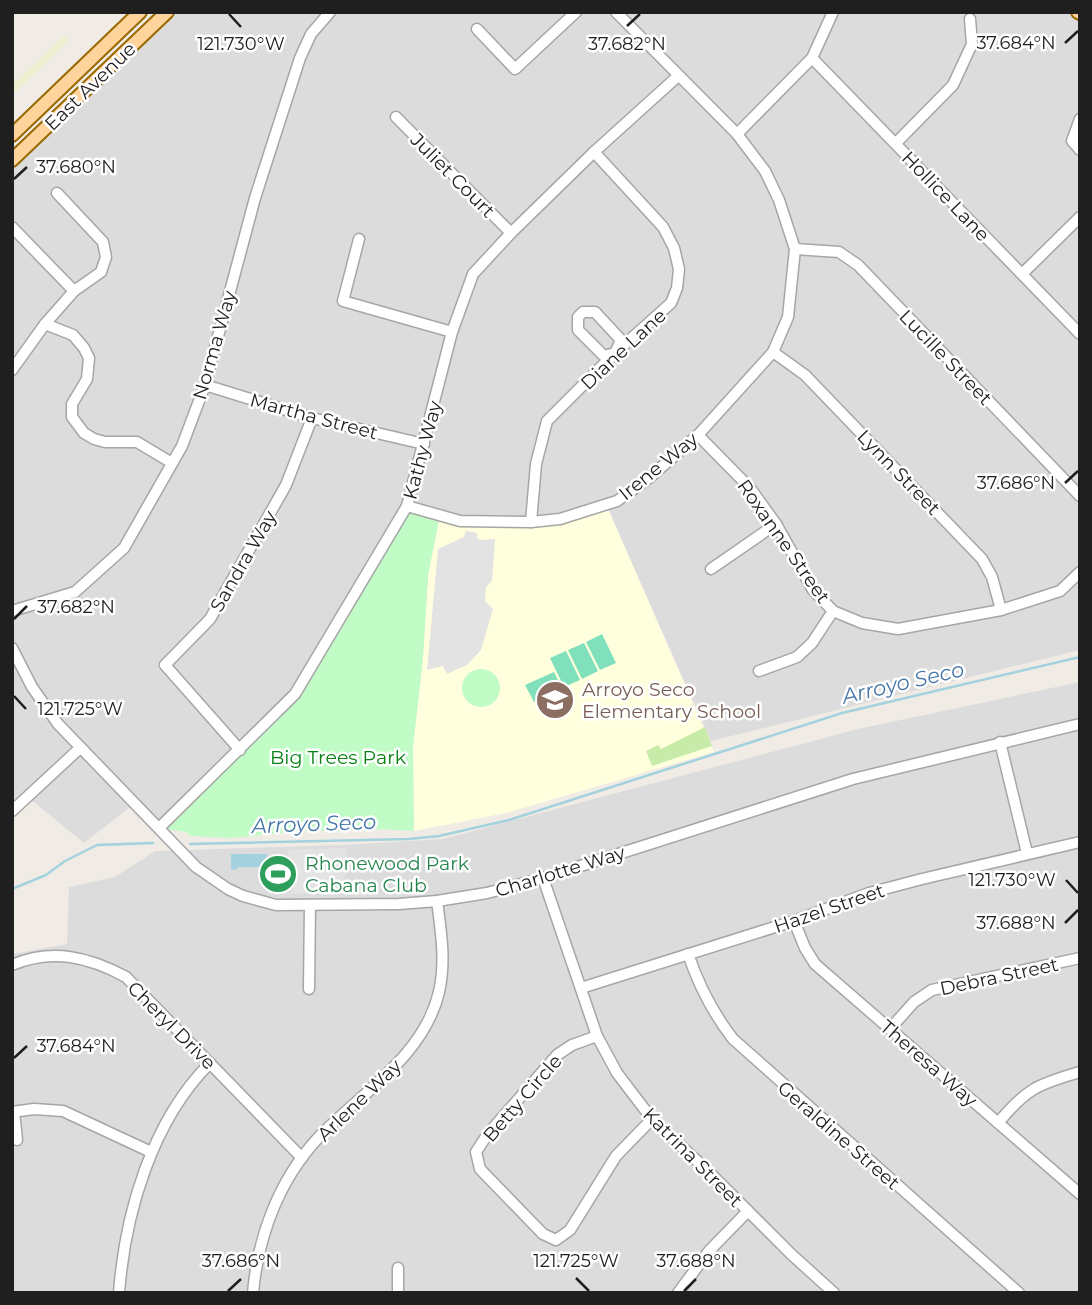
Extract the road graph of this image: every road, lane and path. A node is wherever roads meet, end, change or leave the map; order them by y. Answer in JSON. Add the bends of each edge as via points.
{"nodes":[{"id":1,"x":141,"y":12,"type":"edge"},
{"id":2,"x":167,"y":12,"type":"edge"},
{"id":3,"x":330,"y":12,"type":"edge"},
{"id":4,"x":576,"y":12,"type":"edge"},
{"id":5,"x":616,"y":12,"type":"edge"},
{"id":6,"x":833,"y":12,"type":"edge"},
{"id":7,"x":971,"y":19,"type":"dead end"},
{"id":8,"x":477,"y":29,"type":"dead end"},
{"id":9,"x":812,"y":58,"type":"junction"},
{"id":10,"x":678,"y":76,"type":"junction"},
{"id":11,"x":396,"y":117,"type":"dead end"},
{"id":12,"x":1080,"y":119,"type":"edge"},
{"id":13,"x":737,"y":134,"type":"junction"},
{"id":14,"x":12,"y":135,"type":"edge"},
{"id":15,"x":896,"y":143,"type":"junction"},
{"id":16,"x":1080,"y":149,"type":"edge"},
{"id":17,"x":594,"y":152,"type":"junction"},
{"id":18,"x":12,"y":160,"type":"edge"},
{"id":19,"x":57,"y":193,"type":"dead end"},
{"id":20,"x":1080,"y":217,"type":"edge"},
{"id":21,"x":12,"y":226,"type":"edge"},
{"id":22,"x":511,"y":233,"type":"junction"},
{"id":23,"x":359,"y":239,"type":"dead end"},
{"id":24,"x":795,"y":249,"type":"junction"},
{"id":25,"x":1022,"y":274,"type":"junction"},
{"id":26,"x":74,"y":290,"type":"junction"},
{"id":27,"x":45,"y":324,"type":"junction"},
{"id":28,"x":452,"y":332,"type":"junction"},
{"id":29,"x":1080,"y":334,"type":"edge"},
{"id":30,"x":773,"y":352,"type":"junction"},
{"id":31,"x":615,"y":353,"type":"junction"},
{"id":32,"x":12,"y":370,"type":"edge"},
{"id":33,"x":205,"y":385,"type":"junction"},
{"id":34,"x":312,"y":418,"type":"junction"},
{"id":35,"x":698,"y":435,"type":"junction"},
{"id":36,"x":424,"y":444,"type":"junction"},
{"id":37,"x":172,"y":463,"type":"junction"},
{"id":38,"x":1080,"y":496,"type":"edge"},
{"id":39,"x":407,"y":506,"type":"junction"},
{"id":40,"x":531,"y":522,"type":"junction"},
{"id":41,"x":776,"y":524,"type":"junction"},
{"id":42,"x":711,"y":569,"type":"dead end"},
{"id":43,"x":1080,"y":572,"type":"edge"},
{"id":44,"x":1001,"y":610,"type":"junction"},
{"id":45,"x":12,"y":611,"type":"edge"},
{"id":46,"x":833,"y":611,"type":"junction"},
{"id":47,"x":12,"y":648,"type":"edge"},
{"id":48,"x":759,"y":671,"type":"dead end"},
{"id":49,"x":1080,"y":724,"type":"edge"},
{"id":50,"x":1000,"y":742,"type":"junction"},
{"id":51,"x":80,"y":748,"type":"junction"},
{"id":52,"x":240,"y":750,"type":"junction"},
{"id":53,"x":12,"y":811,"type":"edge"},
{"id":54,"x":162,"y":832,"type":"junction"},
{"id":55,"x":1080,"y":842,"type":"edge"},
{"id":56,"x":1027,"y":853,"type":"junction"},
{"id":57,"x":544,"y":878,"type":"junction"},
{"id":58,"x":437,"y":901,"type":"junction"},
{"id":59,"x":310,"y":906,"type":"junction"},
{"id":60,"x":794,"y":921,"type":"junction"},
{"id":61,"x":688,"y":954,"type":"junction"},
{"id":62,"x":1080,"y":958,"type":"edge"},
{"id":63,"x":12,"y":965,"type":"edge"},
{"id":64,"x":581,"y":988,"type":"junction"},
{"id":65,"x":309,"y":989,"type":"dead end"},
{"id":66,"x":890,"y":1029,"type":"junction"},
{"id":67,"x":597,"y":1036,"type":"junction"},
{"id":68,"x":210,"y":1063,"type":"junction"},
{"id":69,"x":1080,"y":1072,"type":"edge"},
{"id":70,"x":13,"y":1112,"type":"edge"},
{"id":71,"x":652,"y":1119,"type":"junction"},
{"id":72,"x":998,"y":1123,"type":"junction"},
{"id":73,"x":17,"y":1140,"type":"dead end"},
{"id":74,"x":151,"y":1152,"type":"junction"},
{"id":75,"x":302,"y":1158,"type":"junction"},
{"id":76,"x":1080,"y":1194,"type":"edge"},
{"id":77,"x":748,"y":1211,"type":"junction"},
{"id":78,"x":398,"y":1268,"type":"dead end"},
{"id":79,"x":119,"y":1293,"type":"edge"},
{"id":80,"x":253,"y":1293,"type":"edge"},
{"id":81,"x":398,"y":1293,"type":"edge"},
{"id":82,"x":678,"y":1293,"type":"edge"},
{"id":83,"x":834,"y":1293,"type":"edge"},
{"id":84,"x":1019,"y":1293,"type":"edge"}],
"edges":[{"from":1,"to":14,"type":"main road","name":"East Avenue"},
{"from":2,"to":18,"type":"main road","name":"East Avenue"},
{"from":3,"to":33,"type":"street","name":"Norma Way","via":[[311,34],[300,58],[255,198]]},
{"from":4,"to":8,"type":"street","via":[[515,69]]},
{"from":5,"to":10,"type":"street"},
{"from":6,"to":9,"type":"street"},
{"from":7,"to":15,"type":"street","via":[[972,44],[953,85]]},
{"from":9,"to":13,"type":"street"},
{"from":9,"to":15,"type":"street","name":"Hollice Lane"},
{"from":10,"to":13,"type":"street"},
{"from":10,"to":17,"type":"street","name":"Kathy Way"},
{"from":11,"to":22,"type":"street","name":"Juliet Court"},
{"from":12,"to":16,"type":"street","via":[[1072,141]]},
{"from":13,"to":24,"type":"street","via":[[765,171]]},
{"from":15,"to":25,"type":"street","name":"Hollice Lane"},
{"from":17,"to":22,"type":"street","name":"Kathy Way"},
{"from":17,"to":31,"type":"street","name":"Diane Lane","via":[[663,227],[680,269],[671,303]]},
{"from":19,"to":26,"type":"street","via":[[103,242],[106,257],[101,272]]},
{"from":20,"to":25,"type":"street"},
{"from":21,"to":26,"type":"street"},
{"from":22,"to":28,"type":"street","name":"Kathy Way","via":[[473,274]]},
{"from":23,"to":28,"type":"street","via":[[343,301]]},
{"from":24,"to":30,"type":"street","name":"Irene Way","via":[[788,317]]},
{"from":24,"to":38,"type":"street","name":"Lucille Street","via":[[839,252],[858,265]]},
{"from":25,"to":29,"type":"street","name":"Hollice Lane"},
{"from":26,"to":27,"type":"street"},
{"from":27,"to":32,"type":"street"},
{"from":27,"to":37,"type":"street","via":[[73,335],[89,358],[87,379],[72,404],[72,417],[84,433],[106,442],[137,442]]},
{"from":28,"to":36,"type":"street","name":"Kathy Way"},
{"from":30,"to":35,"type":"street","name":"Irene Way"},
{"from":30,"to":44,"type":"street","name":"Lynn Street","via":[[804,375],[982,559]]},
{"from":31,"to":31,"type":"street","via":[[604,356],[578,330],[583,312],[595,312],[621,341]]},
{"from":31,"to":40,"type":"street","name":"Diane Lane","via":[[547,421],[536,464]]},
{"from":33,"to":34,"type":"street","name":"Martha Street"},
{"from":33,"to":37,"type":"street","name":"Norma Way"},
{"from":34,"to":36,"type":"street","name":"Martha Street"},
{"from":34,"to":52,"type":"street","name":"Sandra Way","via":[[286,485],[210,619],[165,665]]},
{"from":35,"to":40,"type":"street","name":"Irene Way","via":[[617,501],[560,519]]},
{"from":35,"to":41,"type":"street","name":"Roxanne Street","via":[[750,488]]},
{"from":36,"to":39,"type":"street","name":"Kathy Way"},
{"from":37,"to":45,"type":"street","name":"Norma Way","via":[[124,548],[75,592]]},
{"from":39,"to":40,"type":"street","name":"Irene Way","via":[[460,521]]},
{"from":39,"to":52,"type":"street","name":"Kathy Way","via":[[295,694]]},
{"from":41,"to":42,"type":"street"},
{"from":41,"to":46,"type":"street","name":"Roxanne Street","via":[[813,590]]},
{"from":43,"to":44,"type":"street","name":"Roxanne Street","via":[[1060,592]]},
{"from":44,"to":46,"type":"street","name":"Roxanne Street","via":[[898,629],[862,623]]},
{"from":46,"to":48,"type":"street","via":[[797,657]]},
{"from":47,"to":51,"type":"street","name":"Charlotte Way","via":[[43,704]]},
{"from":49,"to":50,"type":"street","name":"Charlotte Way"},
{"from":50,"to":56,"type":"street"},
{"from":50,"to":57,"type":"street","name":"Charlotte Way","via":[[853,779]]},
{"from":51,"to":53,"type":"street"},
{"from":51,"to":54,"type":"street","name":"Charlotte Way"},
{"from":52,"to":54,"type":"street","name":"Kathy Way"},
{"from":54,"to":59,"type":"street","name":"Charlotte Way","via":[[212,879],[243,896],[276,905]]},
{"from":55,"to":56,"type":"street","name":"Hazel Street"},
{"from":56,"to":60,"type":"street","name":"Hazel Street","via":[[869,893]]},
{"from":57,"to":58,"type":"street","name":"Charlotte Way"},
{"from":57,"to":64,"type":"street","name":"Katrina Street"},
{"from":58,"to":59,"type":"street","name":"Charlotte Way"},
{"from":58,"to":75,"type":"street","name":"Arlene Way","via":[[443,968],[429,1019],[403,1057]]},
{"from":59,"to":65,"type":"street"},
{"from":60,"to":61,"type":"street","name":"Hazel Street"},
{"from":60,"to":66,"type":"street","name":"Theresa Way","via":[[815,964]]},
{"from":61,"to":64,"type":"street","name":"Hazel Street"},
{"from":61,"to":84,"type":"street","name":"Geraldine Street","via":[[699,987],[733,1039]]},
{"from":62,"to":66,"type":"street","name":"Debra Street","via":[[932,990]]},
{"from":63,"to":68,"type":"street","name":"Cheryl Drive","via":[[44,956],[102,964],[126,977]]},
{"from":64,"to":67,"type":"street","name":"Katrina Street"},
{"from":66,"to":72,"type":"street","name":"Theresa Way"},
{"from":67,"to":71,"type":"street","name":"Katrina Street","via":[[617,1073]]},
{"from":67,"to":71,"type":"street","name":"Betty Circle","via":[[572,1045],[544,1067],[476,1152],[480,1169],[543,1234],[556,1240],[570,1230],[616,1156]]},
{"from":68,"to":74,"type":"street","via":[[195,1078]]},
{"from":68,"to":75,"type":"street","name":"Cheryl Drive"},
{"from":69,"to":72,"type":"street","via":[[1029,1090]]},
{"from":70,"to":73,"type":"street"},
{"from":70,"to":74,"type":"street","via":[[63,1111]]},
{"from":71,"to":77,"type":"street","name":"Katrina Street"},
{"from":72,"to":76,"type":"street","name":"Theresa Way"},
{"from":74,"to":79,"type":"street","via":[[130,1218]]},
{"from":75,"to":80,"type":"street","name":"Arlene Way","via":[[269,1217]]},
{"from":77,"to":82,"type":"street","via":[[709,1251]]},
{"from":77,"to":83,"type":"street","name":"Katrina Street"},
{"from":78,"to":81,"type":"street"}]}
